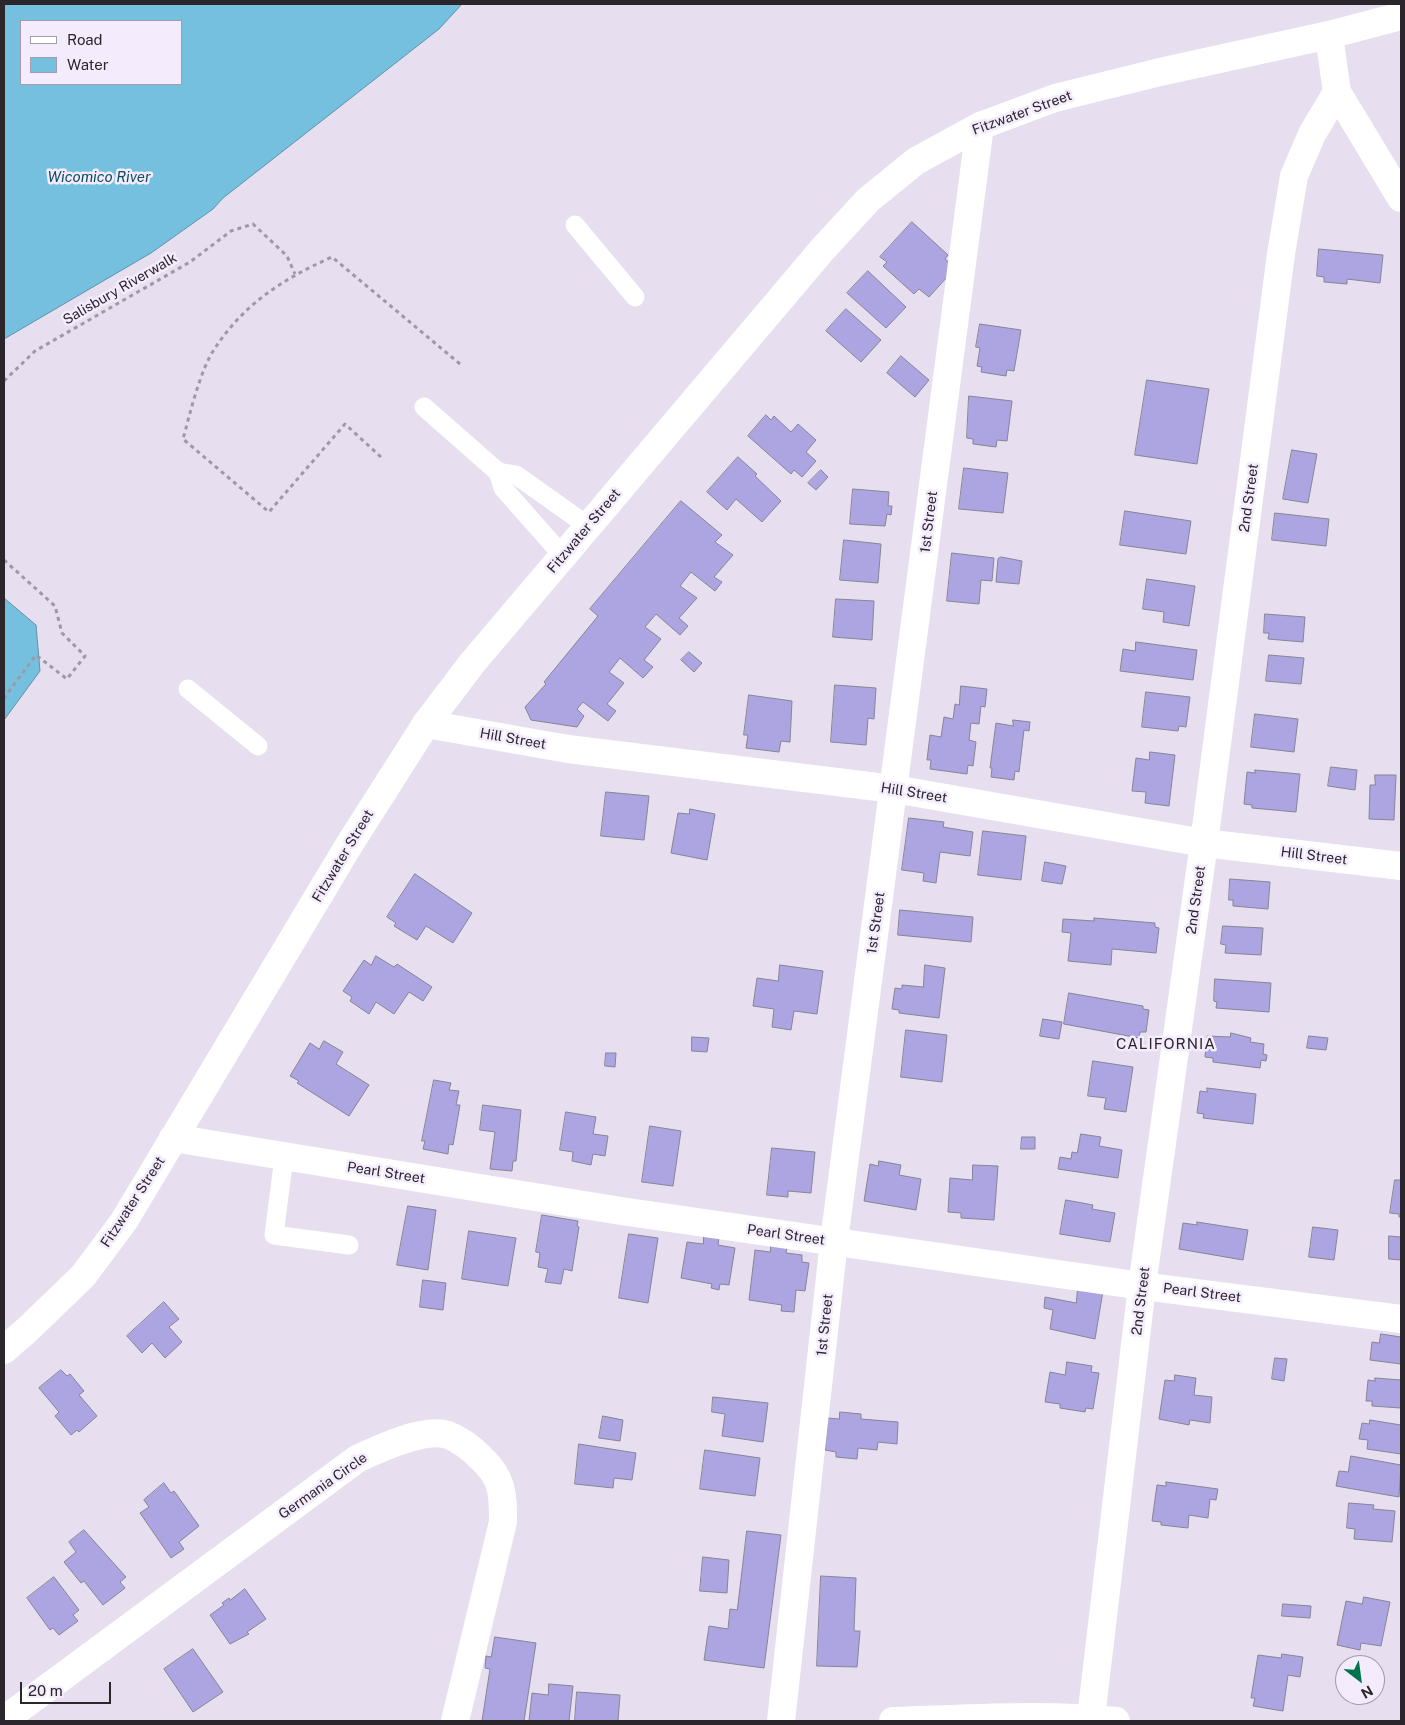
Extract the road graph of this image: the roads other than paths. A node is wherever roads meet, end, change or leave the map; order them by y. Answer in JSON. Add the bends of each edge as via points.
{"nodes":[{"id":1,"x":1401,"y":16,"type":"edge"},
{"id":2,"x":1329,"y":35,"type":"junction"},
{"id":3,"x":1337,"y":92,"type":"junction"},
{"id":4,"x":980,"y":126,"type":"junction"},
{"id":5,"x":1401,"y":198,"type":"edge"},
{"id":6,"x":575,"y":225,"type":"dead end"},
{"id":7,"x":635,"y":297,"type":"dead end"},
{"id":8,"x":424,"y":407,"type":"dead end"},
{"id":9,"x":498,"y":472,"type":"junction"},
{"id":10,"x":588,"y":526,"type":"junction"},
{"id":11,"x":563,"y":556,"type":"junction"},
{"id":12,"x":188,"y":689,"type":"dead end"},
{"id":13,"x":426,"y":724,"type":"junction"},
{"id":14,"x":258,"y":746,"type":"dead end"},
{"id":15,"x":894,"y":789,"type":"junction"},
{"id":16,"x":1204,"y":843,"type":"junction"},
{"id":17,"x":1401,"y":866,"type":"edge"},
{"id":18,"x":173,"y":1138,"type":"junction"},
{"id":19,"x":284,"y":1156,"type":"junction"},
{"id":20,"x":834,"y":1241,"type":"junction"},
{"id":21,"x":349,"y":1245,"type":"dead end"},
{"id":22,"x":1142,"y":1286,"type":"junction"},
{"id":23,"x":1401,"y":1319,"type":"edge"},
{"id":24,"x":4,"y":1350,"type":"edge"},
{"id":25,"x":4,"y":1720,"type":"edge"},
{"id":26,"x":1104,"y":1720,"type":"edge"},
{"id":27,"x":455,"y":1721,"type":"edge"},
{"id":28,"x":781,"y":1721,"type":"edge"},
{"id":29,"x":894,"y":1721,"type":"edge"}],
"edges":[{"from":1,"to":2,"type":"street","name":"Fitzwater Street"},
{"from":2,"to":3,"type":"street"},
{"from":2,"to":4,"type":"street","name":"Fitzwater Street","via":[[1055,98]]},
{"from":3,"to":5,"type":"street"},
{"from":3,"to":16,"type":"street","name":"2nd Street","via":[[1312,134],[1294,176]]},
{"from":4,"to":10,"type":"street","name":"Fitzwater Street","via":[[916,160],[868,200]]},
{"from":4,"to":15,"type":"street","name":"1st Street"},
{"from":6,"to":7,"type":"lane"},
{"from":8,"to":9,"type":"lane"},
{"from":9,"to":10,"type":"lane","via":[[516,475]]},
{"from":9,"to":11,"type":"lane","via":[[502,488]]},
{"from":10,"to":11,"type":"street","name":"Fitzwater Street"},
{"from":11,"to":13,"type":"street","name":"Fitzwater Street","via":[[473,662]]},
{"from":12,"to":14,"type":"lane"},
{"from":13,"to":15,"type":"street","name":"Hill Street","via":[[568,749]]},
{"from":13,"to":18,"type":"street","name":"Fitzwater Street","via":[[349,845]]},
{"from":15,"to":16,"type":"street","name":"Hill Street"},
{"from":15,"to":20,"type":"street","name":"1st Street"},
{"from":16,"to":17,"type":"street","name":"Hill Street"},
{"from":16,"to":22,"type":"street","name":"2nd Street"},
{"from":18,"to":19,"type":"street","name":"Pearl Street"},
{"from":18,"to":24,"type":"street","name":"Fitzwater Street","via":[[124,1221],[83,1276]]},
{"from":19,"to":20,"type":"street","name":"Pearl Street","via":[[621,1211]]},
{"from":19,"to":21,"type":"lane","via":[[274,1235]]},
{"from":20,"to":22,"type":"street","name":"Pearl Street"},
{"from":20,"to":28,"type":"street","name":"1st Street"},
{"from":22,"to":23,"type":"street","name":"Pearl Street"},
{"from":22,"to":26,"type":"street","name":"2nd Street"},
{"from":25,"to":27,"type":"street","name":"Germania Circle","via":[[357,1459],[394,1441],[447,1435],[469,1446],[488,1465],[503,1491],[504,1522]]},
{"from":26,"to":29,"type":"street"}]}
